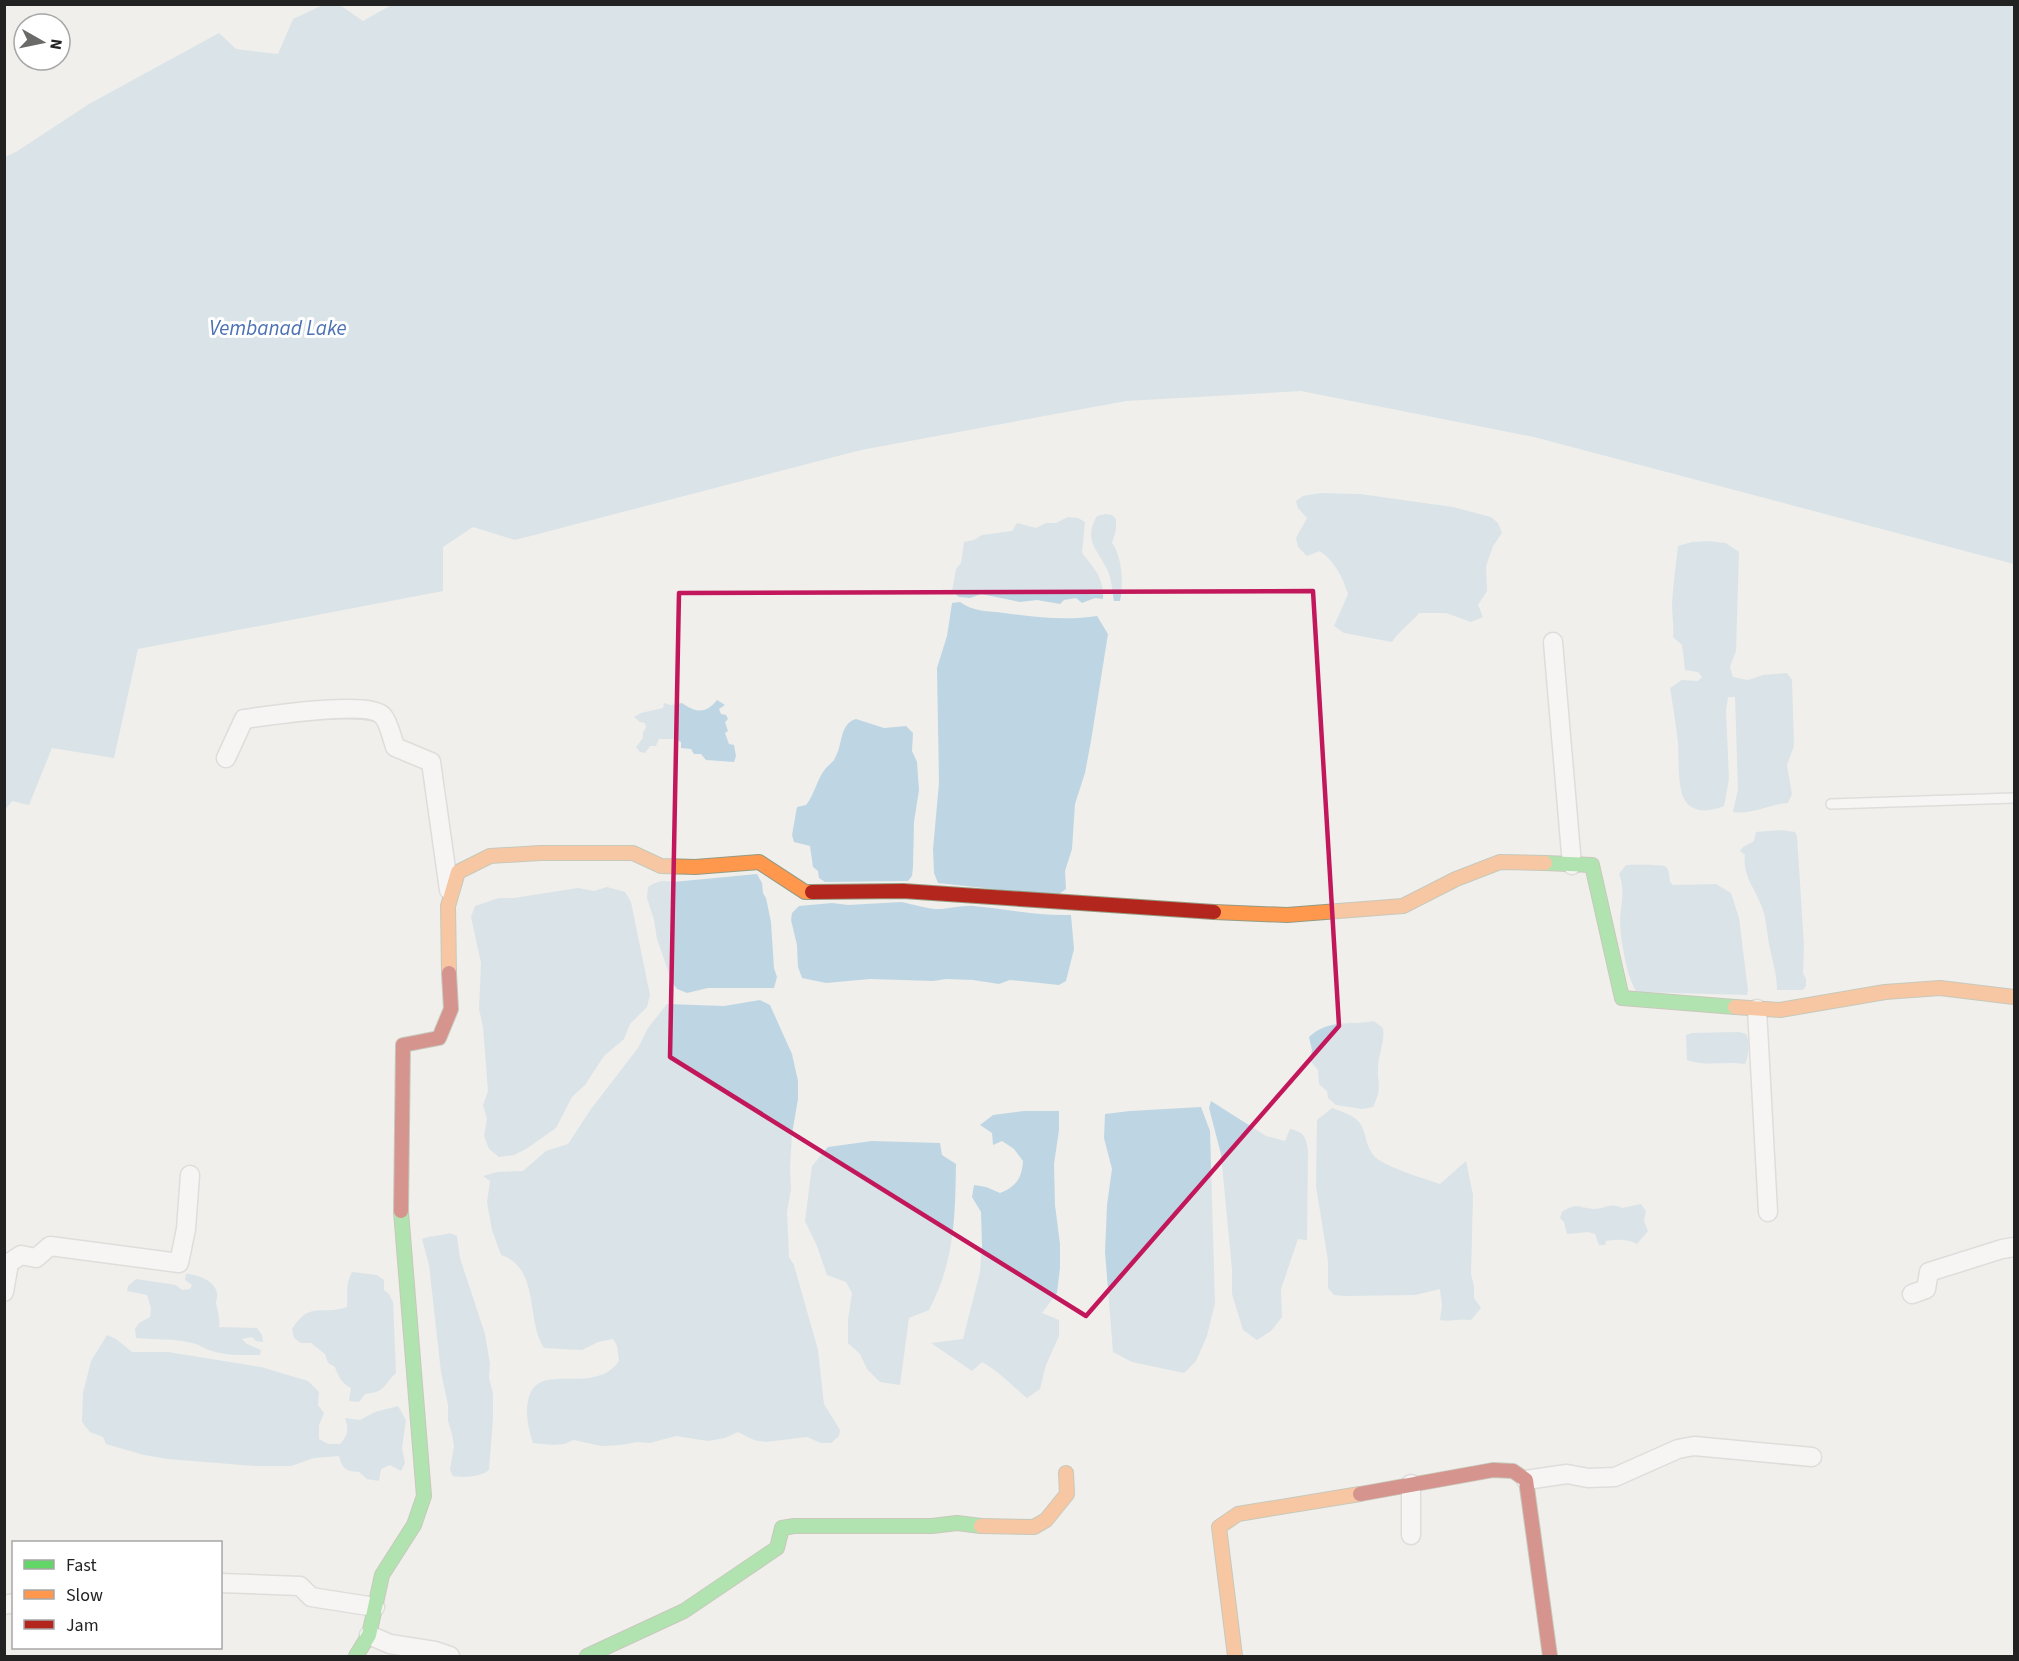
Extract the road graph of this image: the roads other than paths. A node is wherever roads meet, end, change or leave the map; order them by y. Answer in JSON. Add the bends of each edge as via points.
{"nodes":[{"id":1,"x":1553,"y":642,"type":"dead end"},
{"id":2,"x":226,"y":758,"type":"dead end"},
{"id":3,"x":2014,"y":798,"type":"edge"},
{"id":4,"x":1831,"y":804,"type":"dead end"},
{"id":5,"x":1572,"y":865,"type":"junction"},
{"id":6,"x":451,"y":897,"type":"junction"},
{"id":7,"x":2014,"y":997,"type":"edge"},
{"id":8,"x":1757,"y":1009,"type":"junction"},
{"id":9,"x":190,"y":1175,"type":"dead end"},
{"id":10,"x":1768,"y":1212,"type":"dead end"},
{"id":11,"x":2014,"y":1247,"type":"edge"},
{"id":12,"x":4,"y":1292,"type":"edge"},
{"id":13,"x":1912,"y":1294,"type":"dead end"},
{"id":14,"x":1812,"y":1457,"type":"dead end"},
{"id":15,"x":1066,"y":1473,"type":"dead end"},
{"id":16,"x":1526,"y":1480,"type":"junction"},
{"id":17,"x":1411,"y":1484,"type":"junction"},
{"id":18,"x":1411,"y":1535,"type":"dead end"},
{"id":19,"x":222,"y":1584,"type":"edge"},
{"id":20,"x":375,"y":1607,"type":"junction"},
{"id":21,"x":369,"y":1635,"type":"junction"},
{"id":22,"x":356,"y":1656,"type":"edge"},
{"id":23,"x":450,"y":1656,"type":"edge"},
{"id":24,"x":587,"y":1656,"type":"edge"},
{"id":25,"x":1235,"y":1656,"type":"edge"},
{"id":26,"x":1551,"y":1656,"type":"edge"}],
"edges":[{"from":1,"to":5,"type":"street"},
{"from":2,"to":6,"type":"street","via":[[243,719],[315,710],[372,710],[383,716],[395,747],[431,762]]},
{"from":3,"to":4,"type":"lane"},
{"from":5,"to":6,"type":"street","via":[[1500,862],[1403,906],[1287,915],[903,891],[805,892],[759,862],[661,866],[633,853],[490,856],[458,872]]},
{"from":5,"to":8,"type":"street","via":[[1592,865],[1622,998]]},
{"from":6,"to":20,"type":"street","via":[[447,944],[451,1009],[439,1038],[403,1045],[400,1197],[424,1496],[414,1525],[382,1575]]},
{"from":7,"to":8,"type":"street","via":[[1940,988],[1885,992],[1780,1010]]},
{"from":8,"to":10,"type":"street"},
{"from":9,"to":12,"type":"street","via":[[179,1263],[50,1246],[36,1258],[21,1255],[9,1263]]},
{"from":11,"to":13,"type":"street","via":[[1929,1272],[1926,1289]]},
{"from":14,"to":16,"type":"street","via":[[1694,1446],[1678,1449],[1615,1477],[1567,1474]]},
{"from":15,"to":24,"type":"street","via":[[1067,1494],[1046,1520],[1034,1527],[957,1523],[782,1528],[777,1548],[684,1611]]},
{"from":16,"to":17,"type":"street","via":[[1513,1471],[1493,1470]]},
{"from":16,"to":26,"type":"street"},
{"from":17,"to":18,"type":"street"},
{"from":17,"to":25,"type":"street","via":[[1238,1514],[1219,1527]]},
{"from":19,"to":20,"type":"street","via":[[300,1586],[311,1597]]},
{"from":20,"to":21,"type":"street"},
{"from":21,"to":22,"type":"street"},
{"from":21,"to":23,"type":"street","via":[[390,1644]]}]}
